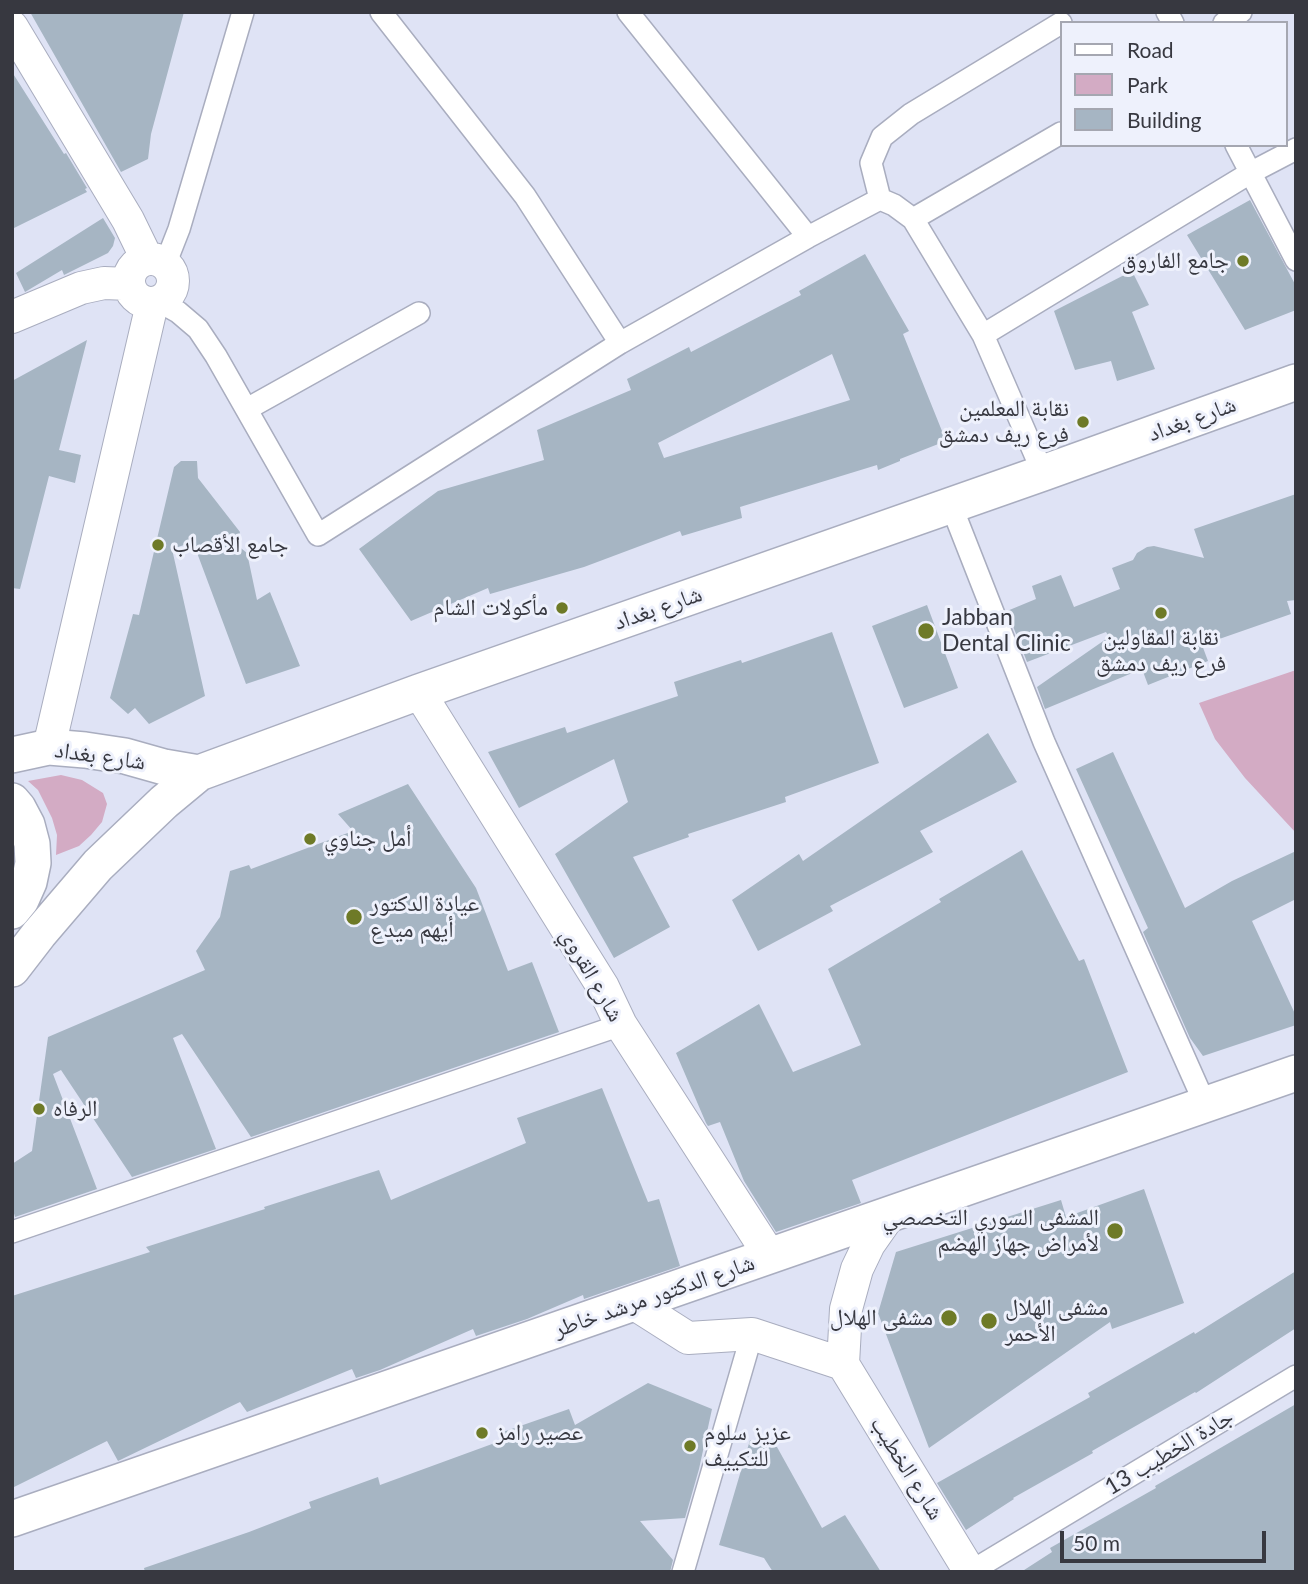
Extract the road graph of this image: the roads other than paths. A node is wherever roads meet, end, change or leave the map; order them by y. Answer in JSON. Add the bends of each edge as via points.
{"nodes":[{"id":1,"x":243,"y":12,"type":"edge"},
{"id":2,"x":628,"y":12,"type":"edge"},
{"id":3,"x":386,"y":14,"type":"edge"},
{"id":4,"x":1060,"y":24,"type":"edge"},
{"id":5,"x":12,"y":27,"type":"edge"},
{"id":6,"x":1060,"y":134,"type":"edge"},
{"id":7,"x":1237,"y":147,"type":"edge"},
{"id":8,"x":1296,"y":149,"type":"edge"},
{"id":9,"x":1250,"y":173,"type":"junction"},
{"id":10,"x":880,"y":199,"type":"junction"},
{"id":11,"x":913,"y":219,"type":"junction"},
{"id":12,"x":807,"y":237,"type":"junction"},
{"id":13,"x":1296,"y":260,"type":"edge"},
{"id":14,"x":155,"y":261,"type":"junction"},
{"id":15,"x":147,"y":297,"type":"junction"},
{"id":16,"x":419,"y":313,"type":"dead end"},
{"id":17,"x":12,"y":317,"type":"edge"},
{"id":18,"x":983,"y":335,"type":"junction"},
{"id":19,"x":620,"y":343,"type":"junction"},
{"id":20,"x":1296,"y":382,"type":"edge"},
{"id":21,"x":247,"y":410,"type":"junction"},
{"id":22,"x":1043,"y":473,"type":"junction"},
{"id":23,"x":951,"y":505,"type":"junction"},
{"id":24,"x":419,"y":692,"type":"junction"},
{"id":25,"x":49,"y":747,"type":"junction"},
{"id":26,"x":12,"y":755,"type":"edge"},
{"id":27,"x":199,"y":773,"type":"junction"},
{"id":28,"x":12,"y":801,"type":"edge"},
{"id":29,"x":12,"y":911,"type":"edge"},
{"id":30,"x":12,"y":969,"type":"edge"},
{"id":31,"x":621,"y":1025,"type":"junction"},
{"id":32,"x":1296,"y":1073,"type":"edge"},
{"id":33,"x":1205,"y":1104,"type":"junction"},
{"id":34,"x":890,"y":1214,"type":"junction"},
{"id":35,"x":12,"y":1231,"type":"edge"},
{"id":36,"x":770,"y":1256,"type":"junction"},
{"id":37,"x":633,"y":1303,"type":"junction"},
{"id":38,"x":752,"y":1334,"type":"junction"},
{"id":39,"x":843,"y":1364,"type":"junction"},
{"id":40,"x":1296,"y":1376,"type":"edge"},
{"id":41,"x":19,"y":1514,"type":"edge"},
{"id":42,"x":683,"y":1572,"type":"edge"},
{"id":43,"x":970,"y":1572,"type":"edge"}],
"edges":[{"from":1,"to":14,"type":"street","via":[[179,229],[170,252]]},
{"from":2,"to":12,"type":"street"},
{"from":3,"to":19,"type":"street","via":[[525,196]]},
{"from":4,"to":10,"type":"street","via":[[911,114],[882,137],[871,163]]},
{"from":5,"to":14,"type":"main road"},
{"from":6,"to":11,"type":"street"},
{"from":7,"to":9,"type":"street"},
{"from":8,"to":9,"type":"street"},
{"from":9,"to":13,"type":"street"},
{"from":9,"to":18,"type":"street"},
{"from":10,"to":11,"type":"street"},
{"from":10,"to":12,"type":"street"},
{"from":11,"to":18,"type":"street"},
{"from":12,"to":19,"type":"street"},
{"from":14,"to":15,"type":"main road","via":[[139,262],[130,276]]},
{"from":15,"to":17,"type":"main road","via":[[104,283],[80,288]]},
{"from":15,"to":21,"type":"street","via":[[178,312],[198,329]]},
{"from":15,"to":25,"type":"main road"},
{"from":16,"to":21,"type":"street"},
{"from":18,"to":22,"type":"street"},
{"from":19,"to":21,"type":"street","via":[[318,536]]},
{"from":20,"to":22,"type":"main road","name":"شارع بغداد"},
{"from":22,"to":23,"type":"main road","name":"شارع بغداد"},
{"from":23,"to":24,"type":"main road","name":"شارع بغداد"},
{"from":23,"to":33,"type":"street","via":[[1044,742]]},
{"from":24,"to":27,"type":"main road","name":"شارع بغداد"},
{"from":24,"to":31,"type":"main road","name":"شارع القروي","via":[[603,987]]},
{"from":25,"to":26,"type":"main road","name":"شارع بغداد"},
{"from":25,"to":27,"type":"main road","name":"شارع بغداد","via":[[125,756]]},
{"from":27,"to":30,"type":"main road","via":[[98,865]]},
{"from":28,"to":29,"type":"main road","via":[[27,825],[33,863],[29,882]]},
{"from":31,"to":35,"type":"street"},
{"from":31,"to":36,"type":"main road","name":"شارع القروي"},
{"from":32,"to":33,"type":"main road","name":"شارع الدكتور مرشد خاطر"},
{"from":33,"to":34,"type":"main road","name":"شارع الدكتور مرشد خاطر"},
{"from":34,"to":36,"type":"main road","name":"شارع الدكتور مرشد خاطر"},
{"from":34,"to":39,"type":"main road","via":[[857,1269],[846,1309]]},
{"from":36,"to":37,"type":"main road","name":"شارع الدكتور مرشد خاطر"},
{"from":37,"to":38,"type":"main road","via":[[688,1338]]},
{"from":37,"to":41,"type":"main road","name":"شارع الدكتور مرشد خاطر"},
{"from":38,"to":39,"type":"main road"},
{"from":38,"to":42,"type":"street"},
{"from":39,"to":43,"type":"main road","name":"شارع الخطيب"},
{"from":40,"to":43,"type":"street","name":"جادة الخطيب 13"}]}
